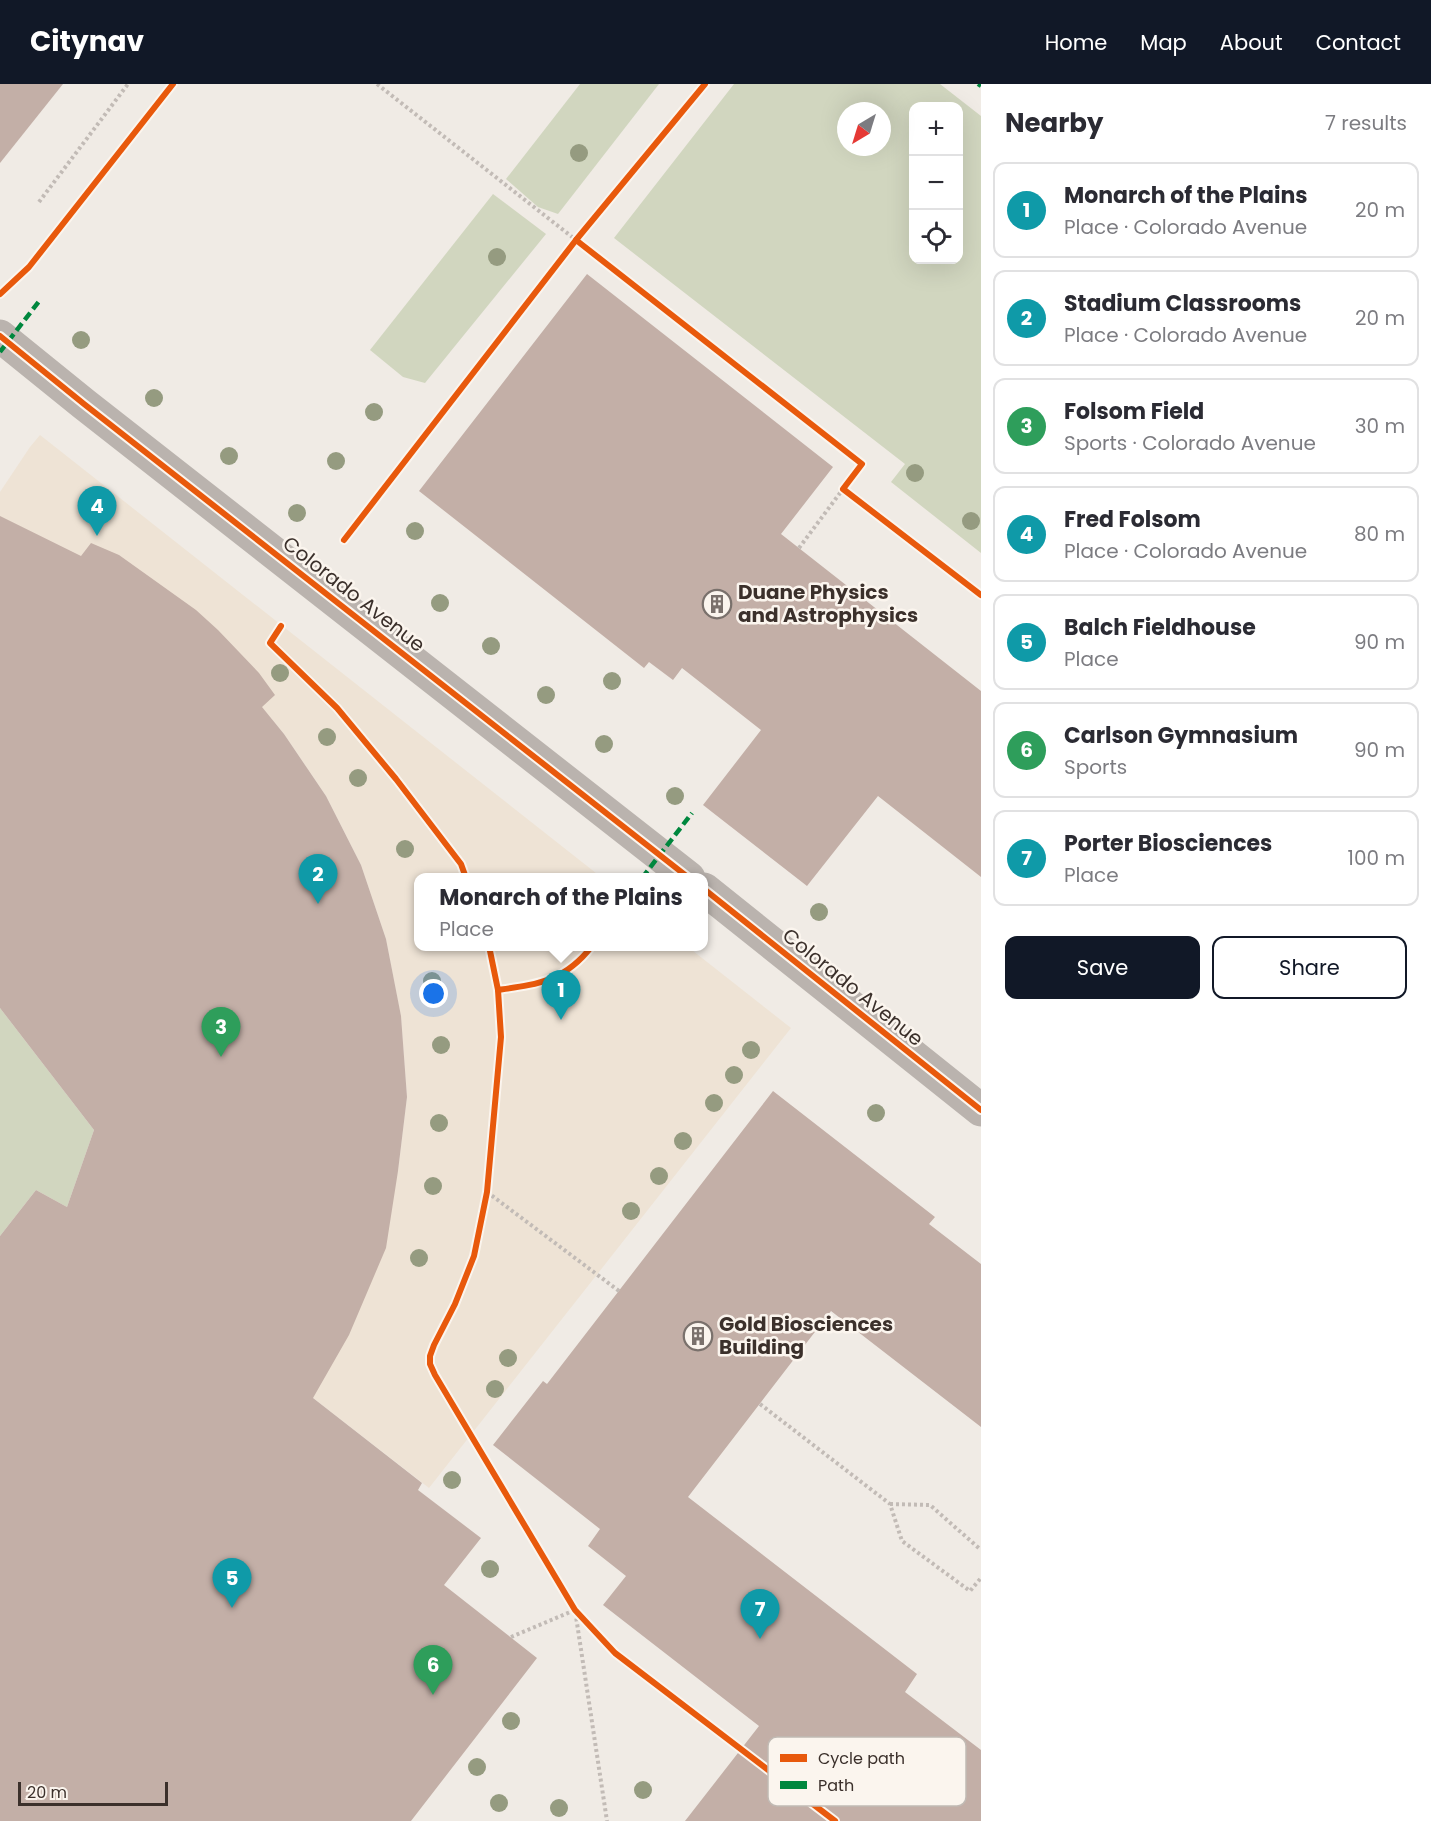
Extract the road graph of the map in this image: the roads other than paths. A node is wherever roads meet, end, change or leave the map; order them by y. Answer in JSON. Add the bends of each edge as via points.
{"nodes":[{"id":1,"x":0,"y":336,"type":"edge"},
{"id":2,"x":683,"y":873,"type":"edge"},
{"id":3,"x":708,"y":892,"type":"edge"},
{"id":4,"x":981,"y":1110,"type":"edge"}],
"edges":[{"from":1,"to":2,"type":"street","name":"Colorado Avenue"},
{"from":3,"to":4,"type":"street","name":"Colorado Avenue"}]}
